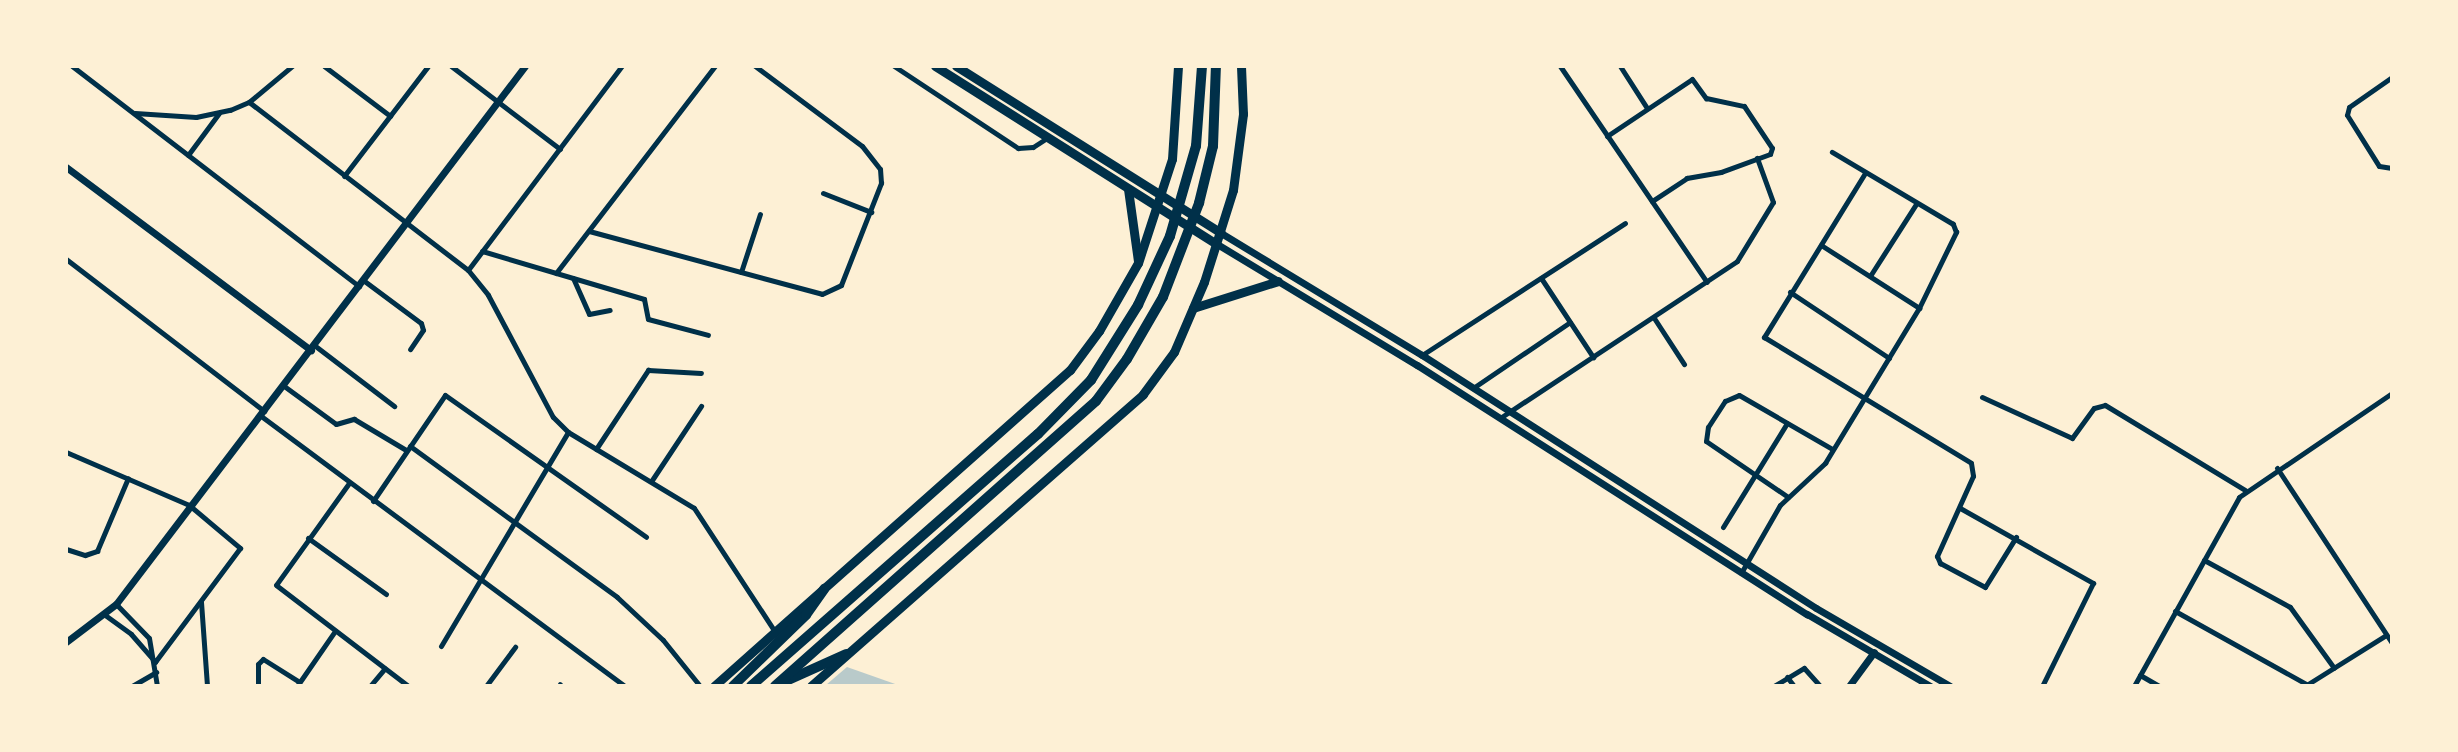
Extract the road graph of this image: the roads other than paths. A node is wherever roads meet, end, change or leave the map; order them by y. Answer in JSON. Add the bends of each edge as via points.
{"nodes":[{"id":1,"x":72,"y":66,"type":"edge"},
{"id":2,"x":292,"y":66,"type":"edge"},
{"id":3,"x":324,"y":66,"type":"edge"},
{"id":4,"x":428,"y":66,"type":"edge"},
{"id":5,"x":451,"y":66,"type":"edge"},
{"id":6,"x":525,"y":66,"type":"edge"},
{"id":7,"x":622,"y":66,"type":"edge"},
{"id":8,"x":715,"y":66,"type":"edge"},
{"id":9,"x":755,"y":66,"type":"edge"},
{"id":10,"x":894,"y":66,"type":"edge"},
{"id":11,"x":935,"y":66,"type":"edge"},
{"id":12,"x":956,"y":66,"type":"edge"},
{"id":13,"x":1178,"y":66,"type":"edge"},
{"id":14,"x":1202,"y":66,"type":"edge"},
{"id":15,"x":1216,"y":66,"type":"edge"},
{"id":16,"x":1241,"y":66,"type":"edge"},
{"id":17,"x":1560,"y":66,"type":"edge"},
{"id":18,"x":1620,"y":66,"type":"edge"},
{"id":19,"x":2392,"y":77,"type":"edge"},
{"id":20,"x":249,"y":102,"type":"junction"},
{"id":21,"x":498,"y":102,"type":"junction"},
{"id":22,"x":1647,"y":108,"type":"junction"},
{"id":23,"x":132,"y":112,"type":"junction"},
{"id":24,"x":219,"y":113,"type":"junction"},
{"id":25,"x":390,"y":116,"type":"junction"},
{"id":26,"x":1607,"y":136,"type":"junction"},
{"id":27,"x":1047,"y":138,"type":"junction"},
{"id":28,"x":560,"y":149,"type":"junction"},
{"id":29,"x":1832,"y":152,"type":"dead end"},
{"id":30,"x":188,"y":155,"type":"junction"},
{"id":31,"x":1757,"y":159,"type":"junction"},
{"id":32,"x":66,"y":167,"type":"edge"},
{"id":33,"x":2392,"y":168,"type":"edge"},
{"id":34,"x":1865,"y":173,"type":"junction"},
{"id":35,"x":344,"y":176,"type":"junction"},
{"id":36,"x":1128,"y":189,"type":"junction"},
{"id":37,"x":822,"y":193,"type":"dead end"},
{"id":38,"x":1161,"y":197,"type":"junction"},
{"id":39,"x":1652,"y":201,"type":"junction"},
{"id":40,"x":1916,"y":204,"type":"junction"},
{"id":41,"x":1157,"y":207,"type":"junction"},
{"id":42,"x":872,"y":212,"type":"junction"},
{"id":43,"x":760,"y":214,"type":"dead end"},
{"id":44,"x":1625,"y":223,"type":"dead end"},
{"id":45,"x":406,"y":224,"type":"junction"},
{"id":46,"x":589,"y":231,"type":"junction"},
{"id":47,"x":1221,"y":233,"type":"junction"},
{"id":48,"x":1217,"y":244,"type":"junction"},
{"id":49,"x":1821,"y":244,"type":"junction"},
{"id":50,"x":482,"y":251,"type":"junction"},
{"id":51,"x":66,"y":259,"type":"edge"},
{"id":52,"x":1138,"y":263,"type":"junction"},
{"id":53,"x":468,"y":270,"type":"junction"},
{"id":54,"x":740,"y":272,"type":"junction"},
{"id":55,"x":556,"y":273,"type":"junction"},
{"id":56,"x":1280,"y":276,"type":"junction"},
{"id":57,"x":1870,"y":276,"type":"junction"},
{"id":58,"x":573,"y":278,"type":"junction"},
{"id":59,"x":1541,"y":278,"type":"junction"},
{"id":60,"x":1707,"y":282,"type":"junction"},
{"id":61,"x":361,"y":283,"type":"junction"},
{"id":62,"x":1790,"y":292,"type":"junction"},
{"id":63,"x":1919,"y":307,"type":"junction"},
{"id":64,"x":1193,"y":308,"type":"junction"},
{"id":65,"x":610,"y":310,"type":"dead end"},
{"id":66,"x":1654,"y":318,"type":"junction"},
{"id":67,"x":1570,"y":322,"type":"junction"},
{"id":68,"x":708,"y":335,"type":"dead end"},
{"id":69,"x":1393,"y":338,"type":"junction"},
{"id":70,"x":313,"y":347,"type":"junction"},
{"id":71,"x":1388,"y":347,"type":"junction"},
{"id":72,"x":410,"y":349,"type":"dead end"},
{"id":73,"x":1422,"y":355,"type":"junction"},
{"id":74,"x":1594,"y":357,"type":"junction"},
{"id":75,"x":1889,"y":358,"type":"junction"},
{"id":76,"x":1684,"y":363,"type":"dead end"},
{"id":77,"x":701,"y":373,"type":"dead end"},
{"id":78,"x":284,"y":386,"type":"junction"},
{"id":79,"x":1472,"y":388,"type":"junction"},
{"id":80,"x":2392,"y":393,"type":"edge"},
{"id":81,"x":1982,"y":397,"type":"dead end"},
{"id":82,"x":1862,"y":399,"type":"junction"},
{"id":83,"x":394,"y":406,"type":"dead end"},
{"id":84,"x":701,"y":406,"type":"dead end"},
{"id":85,"x":1509,"y":412,"type":"junction"},
{"id":86,"x":263,"y":414,"type":"junction"},
{"id":87,"x":1500,"y":418,"type":"junction"},
{"id":88,"x":1787,"y":423,"type":"junction"},
{"id":89,"x":568,"y":432,"type":"junction"},
{"id":90,"x":408,"y":448,"type":"junction"},
{"id":91,"x":596,"y":449,"type":"junction"},
{"id":92,"x":1832,"y":449,"type":"junction"},
{"id":93,"x":66,"y":452,"type":"edge"},
{"id":94,"x":2277,"y":468,"type":"junction"},
{"id":95,"x":547,"y":469,"type":"junction"},
{"id":96,"x":1755,"y":475,"type":"junction"},
{"id":97,"x":128,"y":478,"type":"junction"},
{"id":98,"x":652,"y":480,"type":"junction"},
{"id":99,"x":349,"y":483,"type":"junction"},
{"id":100,"x":2245,"y":490,"type":"junction"},
{"id":101,"x":1788,"y":497,"type":"junction"},
{"id":102,"x":373,"y":501,"type":"junction"},
{"id":103,"x":189,"y":505,"type":"junction"},
{"id":104,"x":1960,"y":508,"type":"junction"},
{"id":105,"x":515,"y":524,"type":"junction"},
{"id":106,"x":1723,"y":527,"type":"dead end"},
{"id":107,"x":646,"y":537,"type":"dead end"},
{"id":108,"x":2016,"y":537,"type":"junction"},
{"id":109,"x":309,"y":538,"type":"junction"},
{"id":110,"x":66,"y":549,"type":"edge"},
{"id":111,"x":2204,"y":560,"type":"junction"},
{"id":112,"x":1746,"y":565,"type":"junction"},
{"id":113,"x":1741,"y":573,"type":"junction"},
{"id":114,"x":481,"y":582,"type":"junction"},
{"id":115,"x":824,"y":589,"type":"junction"},
{"id":116,"x":386,"y":594,"type":"dead end"},
{"id":117,"x":201,"y":602,"type":"junction"},
{"id":118,"x":116,"y":604,"type":"junction"},
{"id":119,"x":2175,"y":611,"type":"junction"},
{"id":120,"x":105,"y":615,"type":"junction"},
{"id":121,"x":129,"y":616,"type":"junction"},
{"id":122,"x":120,"y":624,"type":"junction"},
{"id":123,"x":335,"y":631,"type":"junction"},
{"id":124,"x":775,"y":632,"type":"junction"},
{"id":125,"x":2386,"y":635,"type":"junction"},
{"id":126,"x":66,"y":642,"type":"edge"},
{"id":127,"x":2392,"y":643,"type":"edge"},
{"id":128,"x":441,"y":646,"type":"dead end"},
{"id":129,"x":515,"y":647,"type":"dead end"},
{"id":130,"x":1878,"y":647,"type":"junction"},
{"id":131,"x":846,"y":654,"type":"junction"},
{"id":132,"x":1872,"y":655,"type":"junction"},
{"id":133,"x":155,"y":662,"type":"junction"},
{"id":134,"x":385,"y":668,"type":"junction"},
{"id":135,"x":2334,"y":668,"type":"junction"},
{"id":136,"x":156,"y":672,"type":"junction"},
{"id":137,"x":2140,"y":675,"type":"junction"},
{"id":138,"x":1787,"y":677,"type":"junction"},
{"id":139,"x":298,"y":683,"type":"edge"},
{"id":140,"x":132,"y":685,"type":"edge"},
{"id":141,"x":157,"y":685,"type":"edge"},
{"id":142,"x":207,"y":685,"type":"edge"},
{"id":143,"x":258,"y":685,"type":"edge"},
{"id":144,"x":370,"y":685,"type":"edge"},
{"id":145,"x":408,"y":685,"type":"edge"},
{"id":146,"x":486,"y":685,"type":"edge"},
{"id":147,"x":625,"y":685,"type":"edge"},
{"id":148,"x":700,"y":685,"type":"edge"},
{"id":149,"x":714,"y":685,"type":"edge"},
{"id":150,"x":733,"y":685,"type":"edge"},
{"id":151,"x":751,"y":685,"type":"edge"},
{"id":152,"x":776,"y":685,"type":"edge"},
{"id":153,"x":811,"y":685,"type":"edge"},
{"id":154,"x":1774,"y":685,"type":"edge"},
{"id":155,"x":1794,"y":685,"type":"edge"},
{"id":156,"x":1820,"y":685,"type":"edge"},
{"id":157,"x":1849,"y":685,"type":"edge"},
{"id":158,"x":1930,"y":685,"type":"edge"},
{"id":159,"x":1950,"y":685,"type":"edge"},
{"id":160,"x":2042,"y":685,"type":"edge"},
{"id":161,"x":2134,"y":685,"type":"edge"},
{"id":162,"x":2159,"y":685,"type":"edge"},
{"id":163,"x":2309,"y":685,"type":"edge"}],
"edges":[{"from":1,"to":23,"type":"street"},
{"from":2,"to":20,"type":"street"},
{"from":3,"to":25,"type":"street"},
{"from":4,"to":25,"type":"street"},
{"from":5,"to":21,"type":"street"},
{"from":6,"to":21,"type":"street"},
{"from":7,"to":28,"type":"street"},
{"from":8,"to":46,"type":"street"},
{"from":9,"to":42,"type":"street","via":[[872,156],[881,183]]},
{"from":10,"to":27,"type":"street","via":[[1018,148],[1033,148]]},
{"from":11,"to":27,"type":"main road"},
{"from":12,"to":38,"type":"main road"},
{"from":13,"to":38,"type":"main road","via":[[1172,159]]},
{"from":14,"to":151,"type":"highway","via":[[1196,145],[1170,236],[1138,305],[1091,380],[1038,434]]},
{"from":15,"to":152,"type":"highway","via":[[1213,146],[1185,243],[1163,297],[1096,401]]},
{"from":16,"to":47,"type":"main road","via":[[1243,114],[1233,190]]},
{"from":17,"to":26,"type":"street"},
{"from":18,"to":22,"type":"street"},
{"from":19,"to":33,"type":"street","via":[[2349,107],[2347,115],[2379,166]]},
{"from":20,"to":24,"type":"street"},
{"from":20,"to":35,"type":"street"},
{"from":21,"to":28,"type":"street"},
{"from":21,"to":45,"type":"street"},
{"from":22,"to":26,"type":"street"},
{"from":22,"to":31,"type":"street","via":[[1692,79],[1706,98],[1744,106],[1773,151]]},
{"from":23,"to":24,"type":"street","via":[[183,117]]},
{"from":23,"to":30,"type":"street"},
{"from":24,"to":30,"type":"street"},
{"from":25,"to":35,"type":"street"},
{"from":26,"to":39,"type":"street"},
{"from":27,"to":36,"type":"main road"},
{"from":28,"to":50,"type":"street"},
{"from":29,"to":34,"type":"street"},
{"from":30,"to":61,"type":"street"},
{"from":31,"to":39,"type":"street","via":[[1687,178]]},
{"from":31,"to":60,"type":"street","via":[[1772,195],[1771,207],[1744,253]]},
{"from":32,"to":70,"type":"street"},
{"from":34,"to":40,"type":"street"},
{"from":34,"to":49,"type":"street"},
{"from":35,"to":45,"type":"street"},
{"from":36,"to":41,"type":"main road"},
{"from":36,"to":52,"type":"main road"},
{"from":37,"to":42,"type":"street"},
{"from":38,"to":41,"type":"main road"},
{"from":38,"to":47,"type":"main road"},
{"from":39,"to":60,"type":"street"},
{"from":40,"to":57,"type":"street"},
{"from":40,"to":63,"type":"street","via":[[1957,228]]},
{"from":41,"to":48,"type":"main road"},
{"from":41,"to":52,"type":"main road"},
{"from":42,"to":54,"type":"street","via":[[841,285],[832,292],[822,294]]},
{"from":43,"to":54,"type":"street"},
{"from":44,"to":59,"type":"street"},
{"from":45,"to":53,"type":"street"},
{"from":45,"to":61,"type":"street"},
{"from":46,"to":54,"type":"street"},
{"from":46,"to":55,"type":"street"},
{"from":47,"to":48,"type":"main road"},
{"from":47,"to":56,"type":"street"},
{"from":48,"to":56,"type":"street"},
{"from":48,"to":64,"type":"main road"},
{"from":49,"to":57,"type":"street"},
{"from":49,"to":62,"type":"street"},
{"from":50,"to":53,"type":"street"},
{"from":50,"to":55,"type":"street"},
{"from":51,"to":86,"type":"street"},
{"from":52,"to":115,"type":"main road","via":[[1099,331],[1049,393]]},
{"from":53,"to":89,"type":"street","via":[[503,323],[539,397]]},
{"from":55,"to":58,"type":"street"},
{"from":56,"to":64,"type":"main road"},
{"from":56,"to":69,"type":"street"},
{"from":56,"to":71,"type":"street"},
{"from":57,"to":63,"type":"street"},
{"from":58,"to":65,"type":"street","via":[[589,314]]},
{"from":58,"to":68,"type":"street","via":[[644,299],[648,319]]},
{"from":59,"to":67,"type":"street"},
{"from":59,"to":73,"type":"street"},
{"from":60,"to":66,"type":"street"},
{"from":61,"to":70,"type":"street"},
{"from":61,"to":72,"type":"street","via":[[421,323],[423,330]]},
{"from":62,"to":75,"type":"street"},
{"from":62,"to":82,"type":"street","via":[[1765,340]]},
{"from":63,"to":75,"type":"street"},
{"from":64,"to":131,"type":"main road","via":[[1174,352],[1143,394]]},
{"from":66,"to":74,"type":"street"},
{"from":66,"to":76,"type":"street"},
{"from":67,"to":74,"type":"street"},
{"from":67,"to":79,"type":"street"},
{"from":69,"to":71,"type":"street"},
{"from":69,"to":73,"type":"street"},
{"from":70,"to":78,"type":"street"},
{"from":70,"to":83,"type":"street"},
{"from":71,"to":87,"type":"street"},
{"from":73,"to":79,"type":"street"},
{"from":74,"to":85,"type":"street"},
{"from":75,"to":82,"type":"street"},
{"from":77,"to":91,"type":"street","via":[[648,370]]},
{"from":78,"to":86,"type":"street"},
{"from":78,"to":90,"type":"street","via":[[336,424],[354,419]]},
{"from":79,"to":85,"type":"street"},
{"from":80,"to":94,"type":"street"},
{"from":81,"to":100,"type":"street","via":[[2072,438],[2094,408],[2105,405]]},
{"from":82,"to":92,"type":"street"},
{"from":82,"to":104,"type":"street","via":[[1971,463],[1973,476]]},
{"from":84,"to":98,"type":"street"},
{"from":85,"to":87,"type":"street"},
{"from":85,"to":112,"type":"street"},
{"from":86,"to":99,"type":"street"},
{"from":86,"to":103,"type":"street"},
{"from":87,"to":113,"type":"street"},
{"from":88,"to":92,"type":"street"},
{"from":88,"to":96,"type":"street"},
{"from":88,"to":96,"type":"street","via":[[1739,395],[1728,397],[1717,412],[1706,441]]},
{"from":89,"to":91,"type":"street"},
{"from":89,"to":95,"type":"street"},
{"from":90,"to":95,"type":"street","via":[[444,396]]},
{"from":90,"to":102,"type":"street"},
{"from":90,"to":105,"type":"street"},
{"from":91,"to":98,"type":"street"},
{"from":92,"to":101,"type":"street","via":[[1814,474]]},
{"from":93,"to":97,"type":"street"},
{"from":94,"to":100,"type":"street"},
{"from":94,"to":125,"type":"street"},
{"from":95,"to":105,"type":"street"},
{"from":95,"to":107,"type":"street"},
{"from":96,"to":101,"type":"street"},
{"from":96,"to":106,"type":"street"},
{"from":97,"to":103,"type":"street"},
{"from":97,"to":110,"type":"street","via":[[97,551],[85,555]]},
{"from":98,"to":124,"type":"street","via":[[694,508],[713,531]]},
{"from":99,"to":102,"type":"street"},
{"from":99,"to":109,"type":"street"},
{"from":100,"to":111,"type":"street"},
{"from":101,"to":112,"type":"street"},
{"from":102,"to":114,"type":"street"},
{"from":103,"to":117,"type":"street","via":[[240,548]]},
{"from":103,"to":118,"type":"street"},
{"from":104,"to":108,"type":"street"},
{"from":104,"to":108,"type":"street","via":[[1938,559],[1982,586],[1990,584]]},
{"from":105,"to":114,"type":"street"},
{"from":105,"to":148,"type":"street","via":[[640,615]]},
{"from":108,"to":160,"type":"street","via":[[2093,583]]},
{"from":109,"to":116,"type":"street"},
{"from":109,"to":123,"type":"street","via":[[276,585]]},
{"from":111,"to":119,"type":"street"},
{"from":111,"to":135,"type":"street","via":[[2290,607]]},
{"from":112,"to":113,"type":"street"},
{"from":112,"to":130,"type":"street"},
{"from":113,"to":132,"type":"street"},
{"from":114,"to":128,"type":"street"},
{"from":114,"to":147,"type":"street"},
{"from":115,"to":124,"type":"main road"},
{"from":115,"to":150,"type":"highway","via":[[806,615]]},
{"from":117,"to":133,"type":"street"},
{"from":117,"to":142,"type":"street"},
{"from":118,"to":120,"type":"street"},
{"from":118,"to":121,"type":"street"},
{"from":119,"to":137,"type":"street"},
{"from":119,"to":163,"type":"street"},
{"from":120,"to":122,"type":"street"},
{"from":120,"to":126,"type":"street"},
{"from":121,"to":122,"type":"street"},
{"from":121,"to":133,"type":"street","via":[[149,638]]},
{"from":122,"to":133,"type":"street"},
{"from":123,"to":134,"type":"street"},
{"from":123,"to":139,"type":"street"},
{"from":124,"to":149,"type":"main road"},
{"from":125,"to":127,"type":"street"},
{"from":125,"to":135,"type":"street"},
{"from":129,"to":146,"type":"street"},
{"from":130,"to":132,"type":"street"},
{"from":130,"to":159,"type":"street"},
{"from":131,"to":152,"type":"highway"},
{"from":131,"to":153,"type":"main road"},
{"from":132,"to":157,"type":"street"},
{"from":132,"to":158,"type":"street"},
{"from":133,"to":136,"type":"street"},
{"from":134,"to":144,"type":"street"},
{"from":134,"to":145,"type":"street"},
{"from":135,"to":163,"type":"street"},
{"from":136,"to":140,"type":"street"},
{"from":136,"to":141,"type":"street"},
{"from":137,"to":161,"type":"street"},
{"from":137,"to":162,"type":"street"},
{"from":138,"to":154,"type":"street"},
{"from":138,"to":155,"type":"street"},
{"from":138,"to":156,"type":"street","via":[[1804,668]]},
{"from":139,"to":143,"type":"street","via":[[263,659],[258,664]]}]}
